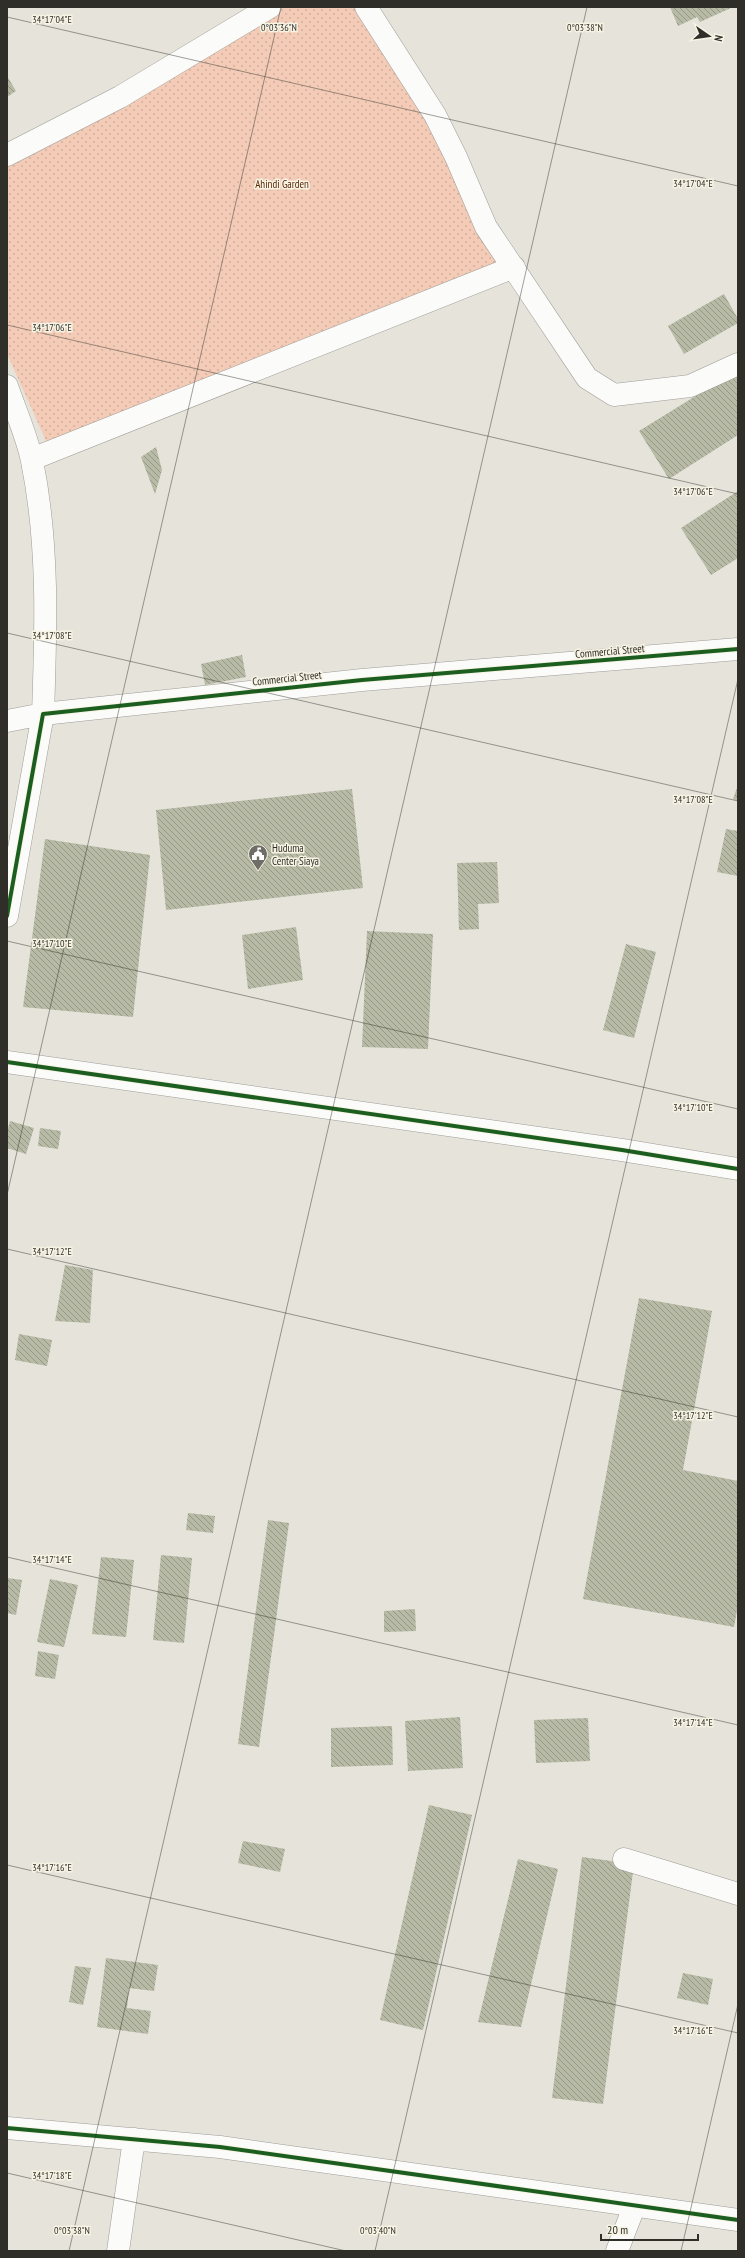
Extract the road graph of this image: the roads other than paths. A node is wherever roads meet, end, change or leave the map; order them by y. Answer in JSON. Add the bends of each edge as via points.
{"nodes":[{"id":1,"x":270,"y":7,"type":"edge"},
{"id":2,"x":366,"y":7,"type":"edge"},
{"id":3,"x":7,"y":155,"type":"edge"},
{"id":4,"x":514,"y":267,"type":"junction"},
{"id":5,"x":738,"y":364,"type":"edge"},
{"id":6,"x":7,"y":386,"type":"edge"},
{"id":7,"x":32,"y":459,"type":"junction"},
{"id":8,"x":738,"y":649,"type":"edge"},
{"id":9,"x":43,"y":714,"type":"junction"},
{"id":10,"x":7,"y":721,"type":"edge"},
{"id":11,"x":7,"y":916,"type":"edge"},
{"id":12,"x":7,"y":1062,"type":"edge"},
{"id":13,"x":738,"y":1169,"type":"edge"},
{"id":14,"x":624,"y":1859,"type":"dead end"},
{"id":15,"x":738,"y":1894,"type":"edge"},
{"id":16,"x":7,"y":2128,"type":"edge"},
{"id":17,"x":134,"y":2139,"type":"junction"},
{"id":18,"x":634,"y":2207,"type":"junction"},
{"id":19,"x":738,"y":2220,"type":"edge"},
{"id":20,"x":118,"y":2251,"type":"edge"},
{"id":21,"x":617,"y":2251,"type":"edge"}],
"edges":[{"from":1,"to":3,"type":"street","via":[[120,97]]},
{"from":2,"to":4,"type":"street","via":[[435,115],[486,227]]},
{"from":4,"to":5,"type":"street","via":[[587,378],[614,395],[690,386]]},
{"from":4,"to":7,"type":"street"},
{"from":6,"to":7,"type":"street"},
{"from":7,"to":9,"type":"street","via":[[43,532],[47,604]]},
{"from":8,"to":9,"type":"street","name":"Commercial Street","via":[[362,680]]},
{"from":9,"to":10,"type":"street","name":"Commercial Street"},
{"from":9,"to":11,"type":"street"},
{"from":12,"to":13,"type":"street"},
{"from":14,"to":15,"type":"street"},
{"from":16,"to":17,"type":"street"},
{"from":17,"to":18,"type":"street","via":[[220,2147]]},
{"from":17,"to":20,"type":"street"},
{"from":18,"to":19,"type":"street"},
{"from":18,"to":21,"type":"street"}]}
